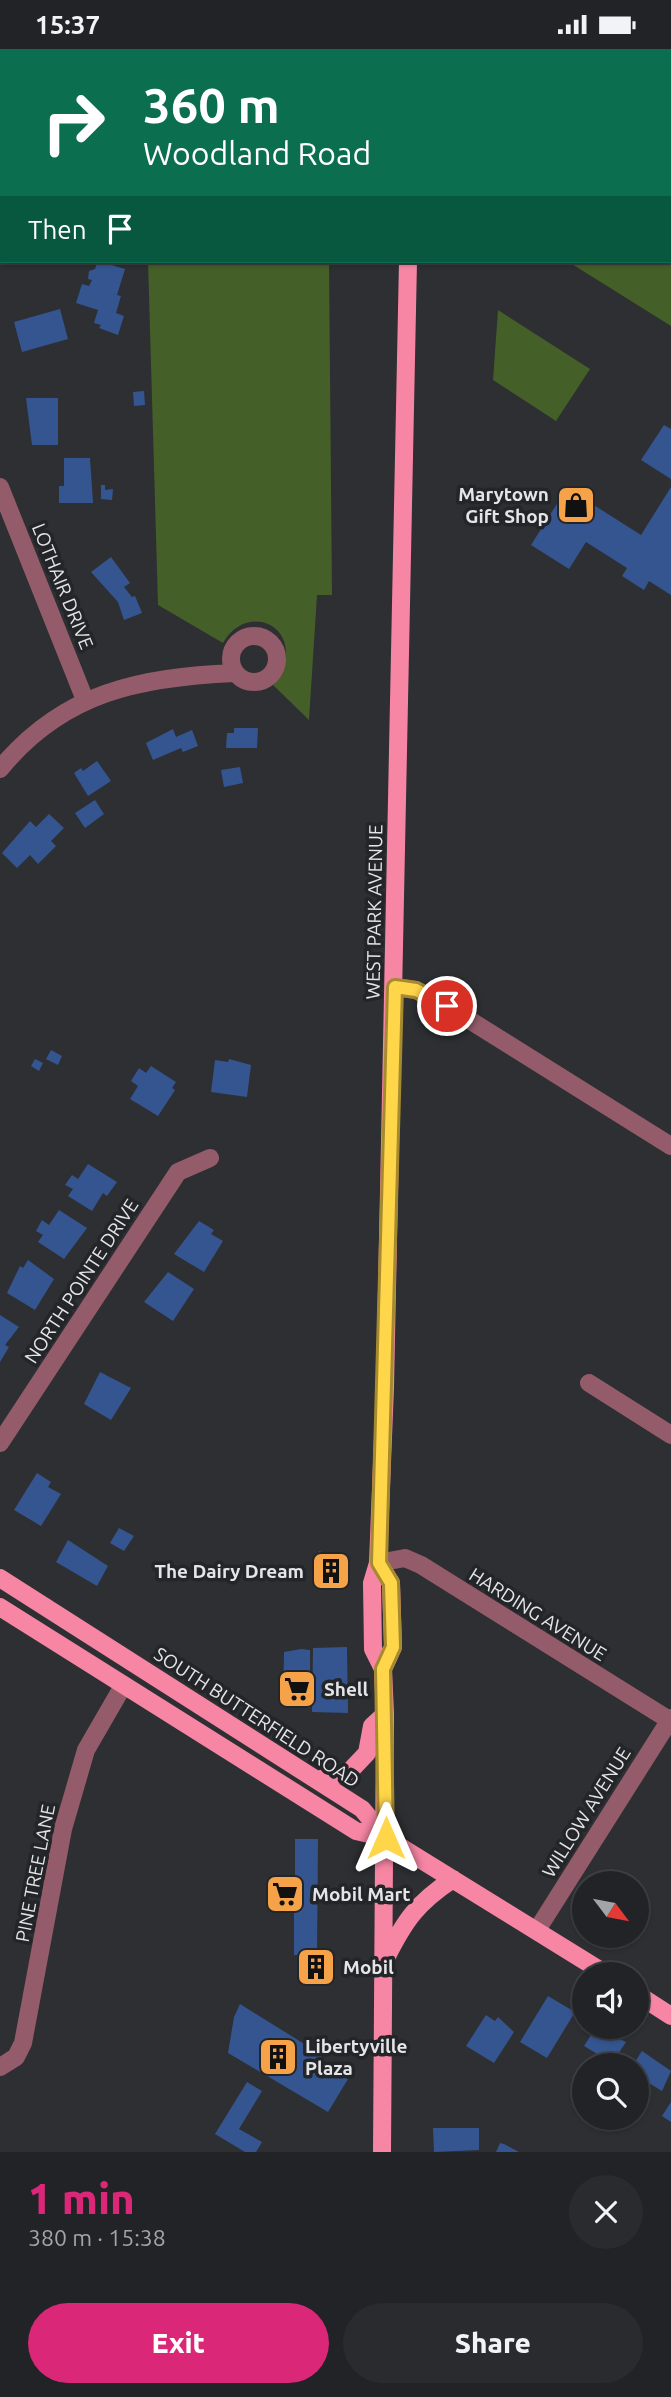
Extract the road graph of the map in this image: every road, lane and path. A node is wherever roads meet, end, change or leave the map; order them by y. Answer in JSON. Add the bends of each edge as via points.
{"nodes":[{"id":1,"x":408,"y":263,"type":"edge"},
{"id":2,"x":0,"y":487,"type":"edge"},
{"id":3,"x":235,"y":673,"type":"dead end"},
{"id":4,"x":85,"y":700,"type":"junction"},
{"id":5,"x":0,"y":769,"type":"edge"},
{"id":6,"x":395,"y":987,"type":"junction"},
{"id":7,"x":671,"y":1146,"type":"edge"},
{"id":8,"x":210,"y":1158,"type":"dead end"},
{"id":9,"x":589,"y":1383,"type":"dead end"},
{"id":10,"x":671,"y":1435,"type":"edge"},
{"id":11,"x":0,"y":1443,"type":"edge"},
{"id":12,"x":379,"y":1563,"type":"junction"},
{"id":13,"x":0,"y":1578,"type":"edge"},
{"id":14,"x":0,"y":1607,"type":"edge"},
{"id":15,"x":123,"y":1686,"type":"junction"},
{"id":16,"x":385,"y":1714,"type":"junction"},
{"id":17,"x":670,"y":1719,"type":"edge"},
{"id":18,"x":317,"y":1780,"type":"junction"},
{"id":19,"x":386,"y":1838,"type":"junction"},
{"id":20,"x":453,"y":1879,"type":"junction"},
{"id":21,"x":537,"y":1930,"type":"junction"},
{"id":22,"x":384,"y":1961,"type":"junction"},
{"id":23,"x":587,"y":1962,"type":"edge"},
{"id":24,"x":649,"y":2002,"type":"edge"},
{"id":25,"x":671,"y":2016,"type":"edge"},
{"id":26,"x":0,"y":2067,"type":"edge"},
{"id":27,"x":382,"y":2152,"type":"edge"}],
"edges":[{"from":1,"to":6,"type":"main road","name":"WEST PARK AVENUE"},
{"from":2,"to":4,"type":"street","name":"LOTHAIR DRIVE"},
{"from":3,"to":4,"type":"street","via":[[155,679]]},
{"from":4,"to":5,"type":"street","via":[[42,726]]},
{"from":6,"to":7,"type":"street","via":[[416,990],[447,1006]]},
{"from":6,"to":12,"type":"main road","name":"WEST PARK AVENUE"},
{"from":8,"to":11,"type":"street","name":"NORTH POINTE DRIVE","via":[[178,1172]]},
{"from":9,"to":10,"type":"street"},
{"from":12,"to":16,"type":"main road","name":"WEST PARK AVENUE","via":[[372,1583],[373,1649],[383,1669]]},
{"from":12,"to":17,"type":"street","name":"HARDING AVENUE","via":[[405,1558],[421,1566]]},
{"from":13,"to":18,"type":"main road","name":"SOUTH BUTTERFIELD ROAD"},
{"from":14,"to":15,"type":"main road"},
{"from":15,"to":19,"type":"main road","via":[[356,1831]]},
{"from":15,"to":26,"type":"street","name":"PINE TREE LANE","via":[[86,1750],[63,1829],[23,2043],[16,2057]]},
{"from":16,"to":18,"type":"main road","via":[[372,1726],[367,1753],[349,1772]]},
{"from":16,"to":19,"type":"main road","name":"WEST PARK AVENUE"},
{"from":17,"to":21,"type":"street","name":"WILLOW AVENUE"},
{"from":18,"to":19,"type":"main road","name":"SOUTH BUTTERFIELD ROAD","via":[[362,1809]]},
{"from":19,"to":20,"type":"main road"},
{"from":19,"to":22,"type":"main road","name":"WEST PARK AVENUE"},
{"from":20,"to":21,"type":"main road"},
{"from":20,"to":22,"type":"main road","via":[[426,1896],[408,1916]]},
{"from":21,"to":23,"type":"main road"},
{"from":22,"to":27,"type":"main road","name":"WEST PARK AVENUE"},
{"from":24,"to":25,"type":"main road"}]}
